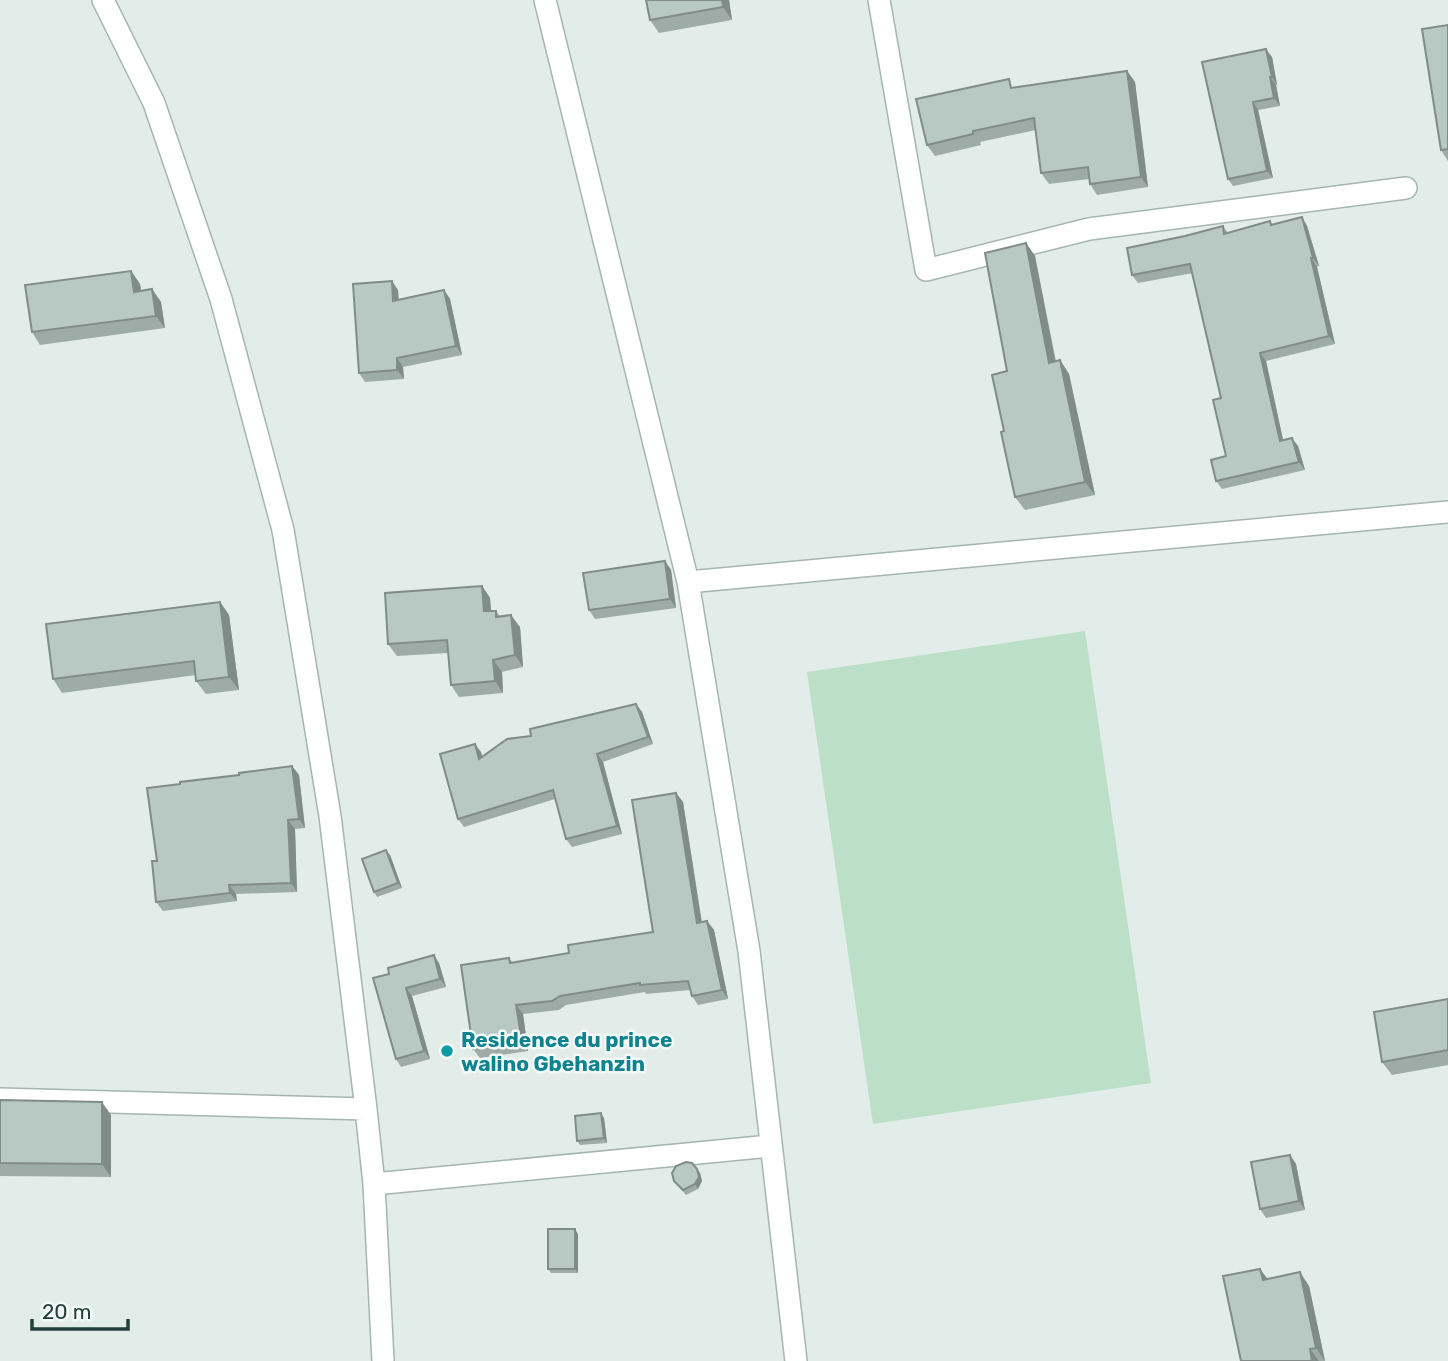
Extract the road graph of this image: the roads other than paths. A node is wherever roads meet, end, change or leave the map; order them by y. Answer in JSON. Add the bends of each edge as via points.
{"nodes":[{"id":1,"x":103,"y":0,"type":"edge"},
{"id":2,"x":545,"y":0,"type":"edge"},
{"id":3,"x":878,"y":0,"type":"edge"},
{"id":4,"x":1406,"y":188,"type":"dead end"},
{"id":5,"x":1448,"y":512,"type":"edge"},
{"id":6,"x":688,"y":582,"type":"junction"},
{"id":7,"x":0,"y":1099,"type":"edge"},
{"id":8,"x":366,"y":1109,"type":"junction"},
{"id":9,"x":771,"y":1146,"type":"junction"},
{"id":10,"x":374,"y":1184,"type":"junction"},
{"id":11,"x":383,"y":1361,"type":"edge"},
{"id":12,"x":796,"y":1361,"type":"edge"}],
"edges":[{"from":1,"to":8,"type":"street","via":[[154,103],[221,299],[283,530],[330,816]]},
{"from":2,"to":6,"type":"street"},
{"from":3,"to":4,"type":"street","via":[[926,270],[1089,229]]},
{"from":5,"to":6,"type":"street"},
{"from":6,"to":9,"type":"street","via":[[749,951]]},
{"from":7,"to":8,"type":"street"},
{"from":8,"to":10,"type":"street"},
{"from":9,"to":10,"type":"street"},
{"from":9,"to":12,"type":"street"},
{"from":10,"to":11,"type":"street"}]}
